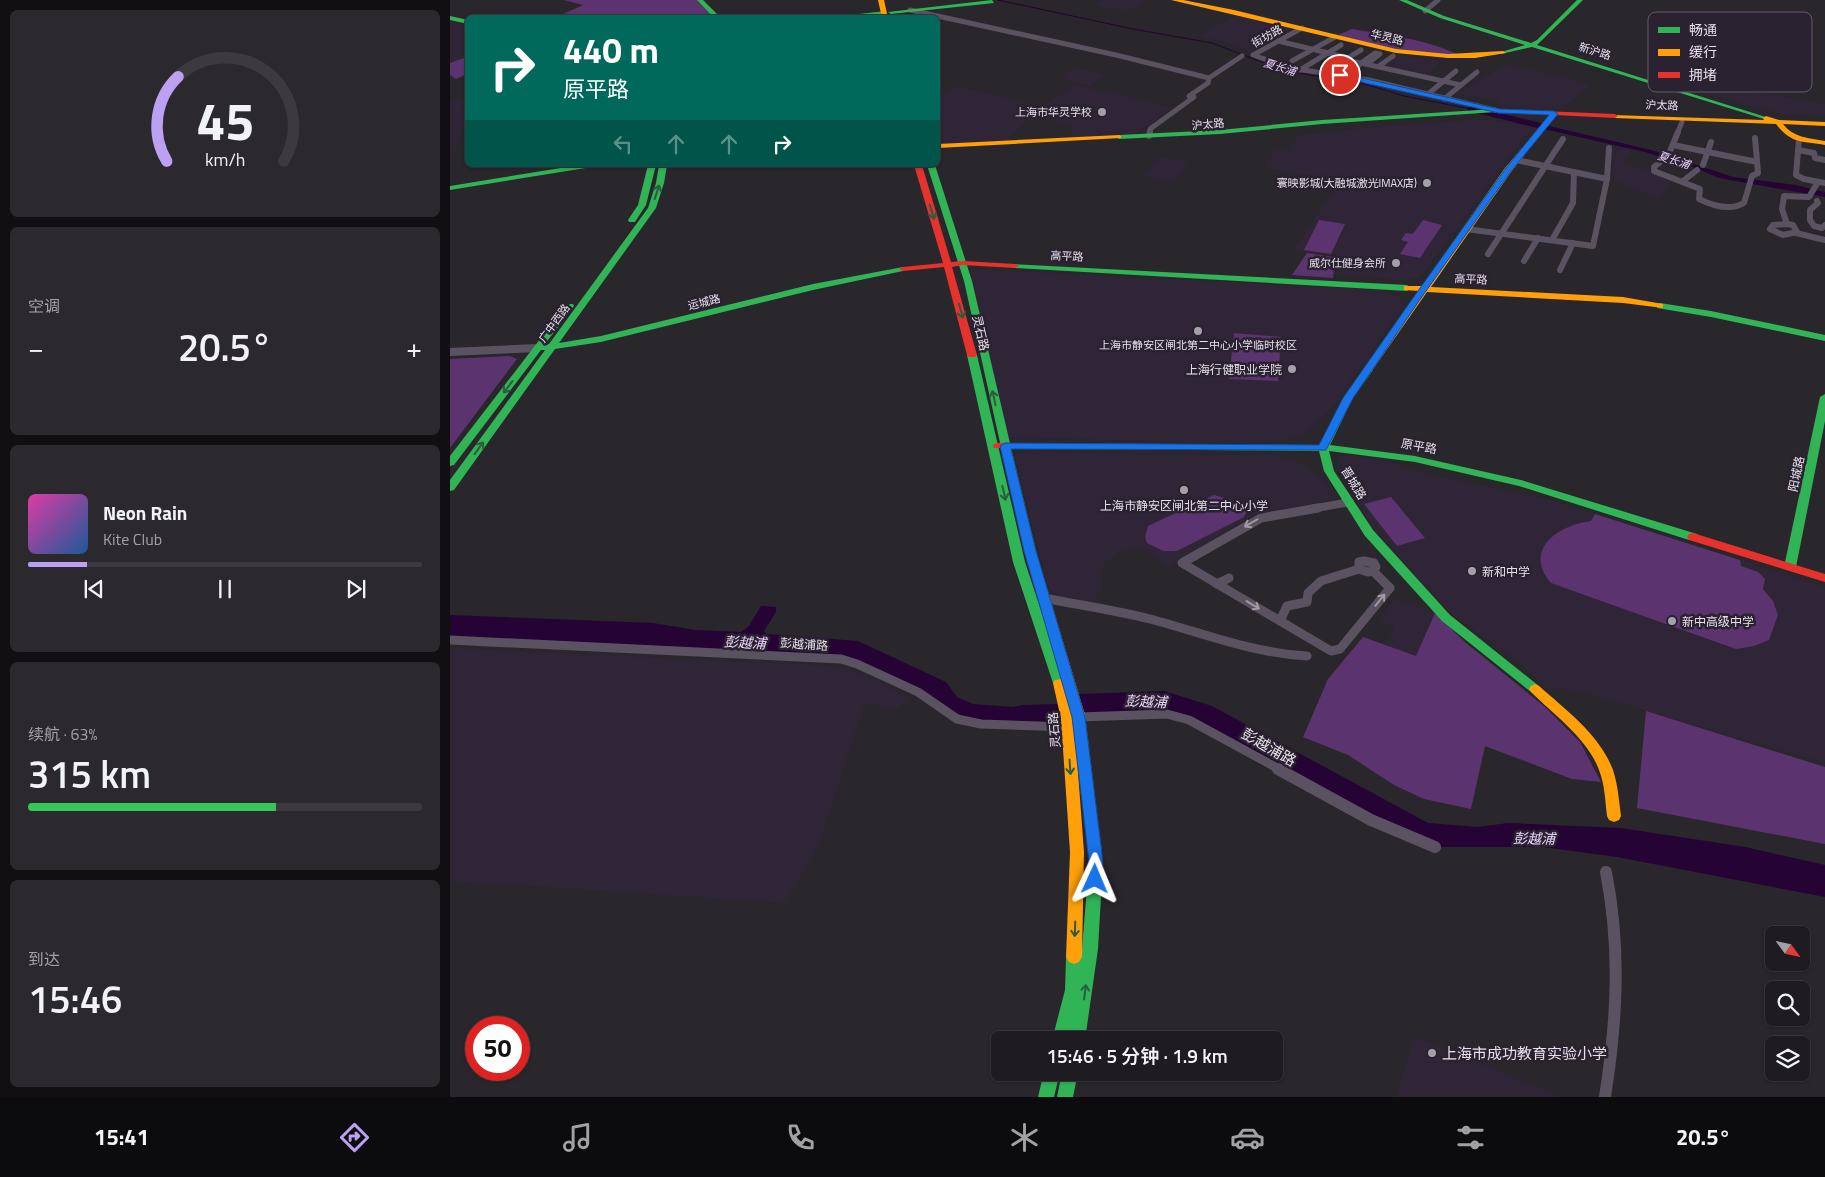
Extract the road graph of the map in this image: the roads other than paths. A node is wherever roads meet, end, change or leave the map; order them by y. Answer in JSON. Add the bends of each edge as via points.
{"nodes":[{"id":1,"x":700,"y":0,"type":"edge"},
{"id":2,"x":881,"y":0,"type":"edge"},
{"id":3,"x":888,"y":0,"type":"edge"},
{"id":4,"x":1174,"y":0,"type":"edge"},
{"id":5,"x":1402,"y":0,"type":"edge"},
{"id":6,"x":1438,"y":0,"type":"edge"},
{"id":7,"x":1580,"y":0,"type":"edge"},
{"id":8,"x":1188,"y":1,"type":"edge"},
{"id":9,"x":992,"y":2,"type":"dead end"},
{"id":10,"x":910,"y":10,"type":"junction"},
{"id":11,"x":1425,"y":11,"type":"junction"},
{"id":12,"x":715,"y":15,"type":"edge"},
{"id":13,"x":888,"y":15,"type":"edge"},
{"id":14,"x":933,"y":15,"type":"edge"},
{"id":15,"x":450,"y":17,"type":"edge"},
{"id":16,"x":940,"y":17,"type":"edge"},
{"id":17,"x":465,"y":20,"type":"edge"},
{"id":18,"x":1302,"y":28,"type":"junction"},
{"id":19,"x":1278,"y":41,"type":"junction"},
{"id":20,"x":1338,"y":41,"type":"junction"},
{"id":21,"x":1303,"y":42,"type":"dead end"},
{"id":22,"x":1532,"y":45,"type":"junction"},
{"id":23,"x":1298,"y":46,"type":"junction"},
{"id":24,"x":1312,"y":50,"type":"junction"},
{"id":25,"x":1361,"y":50,"type":"dead end"},
{"id":26,"x":1328,"y":53,"type":"junction"},
{"id":27,"x":1242,"y":56,"type":"dead end"},
{"id":28,"x":1393,"y":56,"type":"dead end"},
{"id":29,"x":1346,"y":59,"type":"junction"},
{"id":30,"x":1292,"y":61,"type":"dead end"},
{"id":31,"x":1364,"y":63,"type":"junction"},
{"id":32,"x":1380,"y":69,"type":"junction"},
{"id":33,"x":1300,"y":70,"type":"junction"},
{"id":34,"x":1328,"y":70,"type":"dead end"},
{"id":35,"x":1456,"y":71,"type":"dead end"},
{"id":36,"x":1477,"y":72,"type":"dead end"},
{"id":37,"x":1375,"y":76,"type":"dead end"},
{"id":38,"x":1422,"y":76,"type":"junction"},
{"id":39,"x":1350,"y":77,"type":"junction"},
{"id":40,"x":1209,"y":78,"type":"junction"},
{"id":41,"x":1369,"y":80,"type":"junction"},
{"id":42,"x":1415,"y":81,"type":"dead end"},
{"id":43,"x":1444,"y":81,"type":"junction"},
{"id":44,"x":1648,"y":82,"type":"edge"},
{"id":45,"x":1384,"y":85,"type":"junction"},
{"id":46,"x":1461,"y":85,"type":"junction"},
{"id":47,"x":1680,"y":92,"type":"edge"},
{"id":48,"x":1428,"y":94,"type":"junction"},
{"id":49,"x":1444,"y":98,"type":"junction"},
{"id":50,"x":1459,"y":102,"type":"junction"},
{"id":51,"x":1475,"y":114,"type":"junction"},
{"id":52,"x":1503,"y":114,"type":"junction"},
{"id":53,"x":1548,"y":121,"type":"junction"},
{"id":54,"x":1682,"y":122,"type":"junction"},
{"id":55,"x":1780,"y":124,"type":"junction"},
{"id":56,"x":1825,"y":124,"type":"edge"},
{"id":57,"x":1825,"y":128,"type":"edge"},
{"id":58,"x":1149,"y":136,"type":"junction"},
{"id":59,"x":1755,"y":138,"type":"dead end"},
{"id":60,"x":1563,"y":139,"type":"dead end"},
{"id":61,"x":1711,"y":142,"type":"dead end"},
{"id":62,"x":1825,"y":142,"type":"edge"},
{"id":63,"x":1673,"y":145,"type":"junction"},
{"id":64,"x":1799,"y":145,"type":"junction"},
{"id":65,"x":940,"y":146,"type":"edge"},
{"id":66,"x":1609,"y":148,"type":"dead end"},
{"id":67,"x":940,"y":152,"type":"edge"},
{"id":68,"x":1708,"y":152,"type":"junction"},
{"id":69,"x":1516,"y":160,"type":"junction"},
{"id":70,"x":1825,"y":160,"type":"edge"},
{"id":71,"x":1757,"y":162,"type":"junction"},
{"id":72,"x":1703,"y":164,"type":"dead end"},
{"id":73,"x":1544,"y":166,"type":"junction"},
{"id":74,"x":540,"y":167,"type":"edge"},
{"id":75,"x":580,"y":167,"type":"edge"},
{"id":76,"x":652,"y":167,"type":"edge"},
{"id":77,"x":663,"y":167,"type":"edge"},
{"id":78,"x":919,"y":167,"type":"edge"},
{"id":79,"x":932,"y":167,"type":"edge"},
{"id":80,"x":1697,"y":170,"type":"dead end"},
{"id":81,"x":1574,"y":172,"type":"junction"},
{"id":82,"x":1607,"y":179,"type":"junction"},
{"id":83,"x":1683,"y":181,"type":"junction"},
{"id":84,"x":1751,"y":182,"type":"joint"},
{"id":85,"x":450,"y":183,"type":"edge"},
{"id":86,"x":1819,"y":185,"type":"edge"},
{"id":87,"x":450,"y":188,"type":"edge"},
{"id":88,"x":1810,"y":196,"type":"junction"},
{"id":89,"x":1817,"y":201,"type":"junction"},
{"id":90,"x":1825,"y":203,"type":"edge"},
{"id":91,"x":1787,"y":224,"type":"junction"},
{"id":92,"x":1824,"y":226,"type":"edge"},
{"id":93,"x":1466,"y":228,"type":"junction"},
{"id":94,"x":1501,"y":233,"type":"junction"},
{"id":95,"x":1796,"y":233,"type":"junction"},
{"id":96,"x":1538,"y":238,"type":"junction"},
{"id":97,"x":1818,"y":238,"type":"junction"},
{"id":98,"x":1552,"y":240,"type":"junction"},
{"id":99,"x":1825,"y":240,"type":"edge"},
{"id":100,"x":1572,"y":243,"type":"junction"},
{"id":101,"x":1488,"y":254,"type":"dead end"},
{"id":102,"x":1524,"y":261,"type":"dead end"},
{"id":103,"x":963,"y":263,"type":"junction"},
{"id":104,"x":948,"y":264,"type":"junction"},
{"id":105,"x":1560,"y":270,"type":"dead end"},
{"id":106,"x":1423,"y":289,"type":"junction"},
{"id":107,"x":1825,"y":338,"type":"edge"},
{"id":108,"x":537,"y":348,"type":"junction"},
{"id":109,"x":551,"y":348,"type":"junction"},
{"id":110,"x":450,"y":352,"type":"edge"},
{"id":111,"x":1825,"y":397,"type":"edge"},
{"id":112,"x":999,"y":446,"type":"junction"},
{"id":113,"x":1323,"y":448,"type":"junction"},
{"id":114,"x":450,"y":463,"type":"edge"},
{"id":115,"x":452,"y":483,"type":"edge"},
{"id":116,"x":1350,"y":502,"type":"junction"},
{"id":117,"x":1387,"y":552,"type":"junction"},
{"id":118,"x":1370,"y":561,"type":"junction"},
{"id":119,"x":1791,"y":562,"type":"junction"},
{"id":120,"x":1358,"y":569,"type":"junction"},
{"id":121,"x":1373,"y":571,"type":"junction"},
{"id":122,"x":1229,"y":578,"type":"dead end"},
{"id":123,"x":1825,"y":578,"type":"edge"},
{"id":124,"x":1217,"y":584,"type":"junction"},
{"id":125,"x":1044,"y":598,"type":"junction"},
{"id":126,"x":1280,"y":621,"type":"junction"},
{"id":127,"x":450,"y":640,"type":"edge"},
{"id":128,"x":1307,"y":656,"type":"dead end"},
{"id":129,"x":1066,"y":691,"type":"junction"},
{"id":130,"x":1074,"y":721,"type":"junction"},
{"id":131,"x":1614,"y":816,"type":"dead end"},
{"id":132,"x":1435,"y":847,"type":"dead end"},
{"id":133,"x":1606,"y":872,"type":"dead end"},
{"id":134,"x":1062,"y":1031,"type":"edge"},
{"id":135,"x":1078,"y":1031,"type":"edge"},
{"id":136,"x":1050,"y":1081,"type":"edge"},
{"id":137,"x":1068,"y":1081,"type":"edge"},
{"id":138,"x":1046,"y":1097,"type":"edge"},
{"id":139,"x":1064,"y":1097,"type":"edge"},
{"id":140,"x":1605,"y":1097,"type":"edge"}],
"edges":[{"from":1,"to":12,"type":"main road"},
{"from":2,"to":13,"type":"main road"},
{"from":3,"to":13,"type":"main road"},
{"from":4,"to":8,"type":"main road","name":"华灵路"},
{"from":5,"to":11,"type":"main road","name":"新沪路"},
{"from":6,"to":11,"type":"street"},
{"from":7,"to":22,"type":"main road","name":"华灵路"},
{"from":8,"to":18,"type":"main road","name":"华灵路"},
{"from":9,"to":10,"type":"main road"},
{"from":10,"to":13,"type":"main road"},
{"from":10,"to":14,"type":"street"},
{"from":11,"to":22,"type":"main road","name":"新沪路"},
{"from":15,"to":17,"type":"main road"},
{"from":16,"to":40,"type":"street"},
{"from":18,"to":19,"type":"street","name":"街坊路"},
{"from":18,"to":20,"type":"main road","name":"华灵路"},
{"from":19,"to":23,"type":"street"},
{"from":19,"to":33,"type":"street","name":"街坊路","via":[[1253,55]]},
{"from":20,"to":22,"type":"main road","name":"华灵路","via":[[1447,59],[1476,57]]},
{"from":20,"to":24,"type":"street"},
{"from":20,"to":26,"type":"street"},
{"from":21,"to":23,"type":"street"},
{"from":22,"to":44,"type":"main road","name":"新沪路"},
{"from":23,"to":24,"type":"street"},
{"from":24,"to":26,"type":"street"},
{"from":24,"to":30,"type":"street"},
{"from":25,"to":29,"type":"street"},
{"from":26,"to":29,"type":"street"},
{"from":26,"to":33,"type":"street"},
{"from":27,"to":40,"type":"street"},
{"from":28,"to":32,"type":"street"},
{"from":29,"to":31,"type":"street"},
{"from":29,"to":34,"type":"street"},
{"from":31,"to":32,"type":"street"},
{"from":31,"to":39,"type":"street"},
{"from":32,"to":38,"type":"street"},
{"from":33,"to":39,"type":"street","name":"街坊路"},
{"from":35,"to":43,"type":"street"},
{"from":36,"to":46,"type":"street"},
{"from":37,"to":41,"type":"street"},
{"from":38,"to":42,"type":"street"},
{"from":38,"to":43,"type":"street"},
{"from":39,"to":41,"type":"street","name":"街坊路"},
{"from":40,"to":58,"type":"street","via":[[1208,83],[1189,96],[1194,97],[1150,129]]},
{"from":41,"to":45,"type":"street","name":"街坊路"},
{"from":43,"to":46,"type":"street"},
{"from":43,"to":48,"type":"street"},
{"from":45,"to":48,"type":"street","name":"街坊路"},
{"from":45,"to":50,"type":"street"},
{"from":46,"to":49,"type":"street"},
{"from":47,"to":55,"type":"main road","name":"新沪路"},
{"from":48,"to":49,"type":"street","name":"街坊路"},
{"from":49,"to":50,"type":"street","name":"街坊路"},
{"from":50,"to":52,"type":"street","name":"街坊路"},
{"from":51,"to":52,"type":"main road","name":"沪太路"},
{"from":51,"to":58,"type":"main road","name":"沪太路"},
{"from":51,"to":67,"type":"main road","name":"沪太路","via":[[1158,141]]},
{"from":52,"to":53,"type":"main road","name":"沪太路"},
{"from":53,"to":54,"type":"main road","name":"沪太路"},
{"from":53,"to":55,"type":"main road","name":"沪太路"},
{"from":53,"to":69,"type":"main road"},
{"from":54,"to":55,"type":"main road","name":"沪太路"},
{"from":54,"to":63,"type":"street"},
{"from":55,"to":56,"type":"main road","name":"沪太路"},
{"from":55,"to":57,"type":"main road","name":"沪太路"},
{"from":55,"to":64,"type":"main road"},
{"from":58,"to":65,"type":"main road","name":"沪太路"},
{"from":59,"to":71,"type":"street"},
{"from":60,"to":73,"type":"street"},
{"from":61,"to":68,"type":"street"},
{"from":62,"to":64,"type":"main road"},
{"from":63,"to":68,"type":"street"},
{"from":63,"to":83,"type":"street","via":[[1667,158],[1654,167],[1654,171]]},
{"from":64,"to":70,"type":"street","via":[[1814,153],[1815,158]]},
{"from":64,"to":86,"type":"street","via":[[1796,175]]},
{"from":66,"to":82,"type":"street"},
{"from":68,"to":71,"type":"street"},
{"from":68,"to":72,"type":"street"},
{"from":69,"to":73,"type":"street"},
{"from":69,"to":93,"type":"main road"},
{"from":71,"to":84,"type":"street","via":[[1758,173]]},
{"from":73,"to":81,"type":"street"},
{"from":73,"to":94,"type":"street"},
{"from":74,"to":85,"type":"main road"},
{"from":75,"to":87,"type":"main road"},
{"from":76,"to":108,"type":"main road","name":"广中西路","via":[[642,205],[599,268]]},
{"from":109,"to":77,"type":"main road","name":"广中西路","one_way":true,"via":[[652,208]]},
{"from":78,"to":104,"type":"main road","name":"灵石路","one_way":true},
{"from":79,"to":103,"type":"main road","name":"灵石路"},
{"from":80,"to":83,"type":"street"},
{"from":81,"to":82,"type":"street"},
{"from":81,"to":98,"type":"street","via":[[1573,203]]},
{"from":82,"to":100,"type":"street","via":[[1593,246]]},
{"from":83,"to":84,"type":"street","via":[[1700,189],[1699,199],[1705,203],[1734,208],[1744,203]]},
{"from":86,"to":88,"type":"street"},
{"from":88,"to":89,"type":"street"},
{"from":88,"to":91,"type":"street","via":[[1784,196],[1782,209]]},
{"from":89,"to":90,"type":"street"},
{"from":89,"to":92,"type":"street","via":[[1810,210],[1810,220],[1814,226]]},
{"from":91,"to":95,"type":"street","via":[[1796,228]]},
{"from":91,"to":95,"type":"street","via":[[1773,225],[1770,229],[1783,234]]},
{"from":92,"to":97,"type":"street"},
{"from":93,"to":94,"type":"street"},
{"from":93,"to":106,"type":"main road"},
{"from":94,"to":96,"type":"street"},
{"from":94,"to":101,"type":"street"},
{"from":95,"to":97,"type":"street"},
{"from":96,"to":98,"type":"street"},
{"from":96,"to":102,"type":"street"},
{"from":97,"to":99,"type":"street"},
{"from":98,"to":100,"type":"street"},
{"from":100,"to":105,"type":"street"},
{"from":103,"to":104,"type":"main road","name":"运城路"},
{"from":103,"to":106,"type":"main road","name":"高平路"},
{"from":112,"to":103,"type":"main road","name":"灵石路","one_way":true},
{"from":104,"to":109,"type":"main road","name":"运城路","via":[[860,277]]},
{"from":104,"to":112,"type":"main road","name":"灵石路","one_way":true},
{"from":106,"to":107,"type":"main road","name":"高平路","via":[[1622,300],[1712,314]]},
{"from":106,"to":113,"type":"main road","via":[[1348,398]]},
{"from":108,"to":109,"type":"main road","name":"运城路"},
{"from":108,"to":110,"type":"street","name":"运城路"},
{"from":108,"to":114,"type":"main road","name":"广中西路","one_way":true},
{"from":115,"to":109,"type":"main road","name":"广中西路","one_way":true},
{"from":111,"to":119,"type":"main road","name":"阳城路"},
{"from":112,"to":113,"type":"main road","name":"原平路"},
{"from":112,"to":125,"type":"main road","name":"灵石路"},
{"from":112,"to":129,"type":"main road","name":"灵石路","one_way":true,"via":[[1020,562]]},
{"from":113,"to":116,"type":"main road","name":"晋城路","via":[[1329,471]]},
{"from":113,"to":119,"type":"main road","name":"原平路","via":[[1415,458],[1489,475]]},
{"from":116,"to":117,"type":"main road","name":"晋城路","via":[[1369,533]]},
{"from":116,"to":124,"type":"street","one_way":true,"via":[[1288,516],[1260,518],[1182,563]]},
{"from":117,"to":118,"type":"street"},
{"from":117,"to":131,"type":"main road","name":"晋城路","via":[[1446,618],[1530,684],[1584,737],[1603,762]]},
{"from":118,"to":120,"type":"street","via":[[1359,562]]},
{"from":118,"to":121,"type":"street","via":[[1376,568]]},
{"from":119,"to":123,"type":"main road","name":"原平路"},
{"from":120,"to":121,"type":"street"},
{"from":120,"to":126,"type":"street","via":[[1321,581],[1308,593],[1307,602],[1287,606]]},
{"from":126,"to":121,"type":"street","one_way":true,"via":[[1331,651],[1340,649],[1390,588]]},
{"from":122,"to":124,"type":"street"},
{"from":124,"to":126,"type":"street","one_way":true},
{"from":125,"to":128,"type":"street","via":[[1150,619],[1284,656]]},
{"from":125,"to":129,"type":"main road","name":"灵石路"},
{"from":127,"to":130,"type":"street","name":"彭越浦路","via":[[841,659],[918,692],[957,720],[981,724]]},
{"from":129,"to":130,"type":"main road","name":"灵石路"},
{"from":130,"to":132,"type":"street","name":"彭越浦路","via":[[1167,714],[1188,720],[1362,814],[1409,838]]},
{"from":130,"to":134,"type":"main road","name":"灵石路","one_way":true,"via":[[1077,852],[1072,990]]},
{"from":135,"to":130,"type":"main road","name":"灵石路","one_way":true,"via":[[1090,949],[1096,862]]},
{"from":133,"to":140,"type":"street","via":[[1617,985]]},
{"from":136,"to":138,"type":"main road"},
{"from":137,"to":139,"type":"main road"}]}
